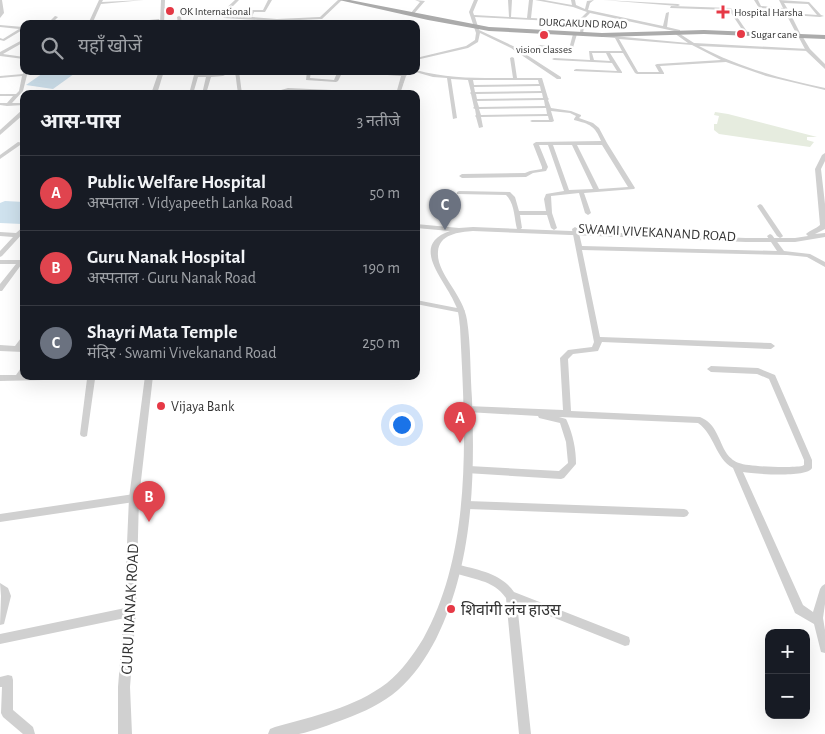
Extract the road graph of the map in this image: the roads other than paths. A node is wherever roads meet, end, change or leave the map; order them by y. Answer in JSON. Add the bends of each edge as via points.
{"nodes":[{"id":1,"x":0,"y":0,"type":"edge"},
{"id":2,"x":142,"y":0,"type":"edge"},
{"id":3,"x":161,"y":0,"type":"edge"},
{"id":4,"x":236,"y":0,"type":"edge"},
{"id":5,"x":270,"y":0,"type":"edge"},
{"id":6,"x":341,"y":0,"type":"edge"},
{"id":7,"x":417,"y":0,"type":"edge"},
{"id":8,"x":476,"y":0,"type":"edge"},
{"id":9,"x":510,"y":0,"type":"edge"},
{"id":10,"x":531,"y":0,"type":"edge"},
{"id":11,"x":537,"y":0,"type":"edge"},
{"id":12,"x":573,"y":0,"type":"edge"},
{"id":13,"x":592,"y":0,"type":"edge"},
{"id":14,"x":606,"y":0,"type":"edge"},
{"id":15,"x":623,"y":0,"type":"edge"},
{"id":16,"x":672,"y":0,"type":"edge"},
{"id":17,"x":756,"y":0,"type":"edge"},
{"id":18,"x":101,"y":1,"type":"edge"},
{"id":19,"x":781,"y":1,"type":"edge"},
{"id":20,"x":368,"y":2,"type":"edge"},
{"id":21,"x":679,"y":2,"type":"edge"},
{"id":22,"x":574,"y":6,"type":"junction"},
{"id":23,"x":671,"y":7,"type":"dead end"},
{"id":24,"x":685,"y":8,"type":"junction"},
{"id":25,"x":786,"y":8,"type":"junction"},
{"id":26,"x":612,"y":9,"type":"dead end"},
{"id":27,"x":588,"y":11,"type":"junction"},
{"id":28,"x":668,"y":13,"type":"dead end"},
{"id":29,"x":410,"y":14,"type":"junction"},
{"id":30,"x":790,"y":14,"type":"junction"},
{"id":31,"x":472,"y":16,"type":"junction"},
{"id":32,"x":510,"y":16,"type":"dead end"},
{"id":33,"x":607,"y":16,"type":"junction"},
{"id":34,"x":0,"y":17,"type":"edge"},
{"id":35,"x":56,"y":17,"type":"dead end"},
{"id":36,"x":179,"y":17,"type":"dead end"},
{"id":37,"x":225,"y":17,"type":"junction"},
{"id":38,"x":530,"y":18,"type":"junction"},
{"id":39,"x":249,"y":19,"type":"junction"},
{"id":40,"x":53,"y":20,"type":"edge"},
{"id":41,"x":92,"y":20,"type":"edge"},
{"id":42,"x":161,"y":20,"type":"edge"},
{"id":43,"x":179,"y":20,"type":"edge"},
{"id":44,"x":223,"y":20,"type":"edge"},
{"id":45,"x":277,"y":20,"type":"joint"},
{"id":46,"x":552,"y":20,"type":"dead end"},
{"id":47,"x":0,"y":26,"type":"edge"},
{"id":48,"x":20,"y":28,"type":"edge"},
{"id":49,"x":665,"y":28,"type":"junction"},
{"id":50,"x":477,"y":29,"type":"junction"},
{"id":51,"x":20,"y":30,"type":"edge"},
{"id":52,"x":675,"y":32,"type":"junction"},
{"id":53,"x":684,"y":32,"type":"junction"},
{"id":54,"x":746,"y":33,"type":"junction"},
{"id":55,"x":578,"y":34,"type":"junction"},
{"id":56,"x":602,"y":36,"type":"junction"},
{"id":57,"x":799,"y":36,"type":"junction"},
{"id":58,"x":616,"y":37,"type":"junction"},
{"id":59,"x":825,"y":37,"type":"edge"},
{"id":60,"x":1,"y":41,"type":"edge"},
{"id":61,"x":20,"y":42,"type":"edge"},
{"id":62,"x":689,"y":44,"type":"junction"},
{"id":63,"x":540,"y":46,"type":"dead end"},
{"id":64,"x":571,"y":50,"type":"junction"},
{"id":65,"x":808,"y":50,"type":"junction"},
{"id":66,"x":608,"y":52,"type":"junction"},
{"id":67,"x":625,"y":52,"type":"junction"},
{"id":68,"x":19,"y":53,"type":"dead end"},
{"id":69,"x":0,"y":54,"type":"edge"},
{"id":70,"x":6,"y":55,"type":"junction"},
{"id":71,"x":14,"y":56,"type":"junction"},
{"id":72,"x":576,"y":56,"type":"dead end"},
{"id":73,"x":20,"y":57,"type":"edge"},
{"id":74,"x":420,"y":57,"type":"edge"},
{"id":75,"x":512,"y":58,"type":"dead end"},
{"id":76,"x":554,"y":59,"type":"dead end"},
{"id":77,"x":0,"y":60,"type":"edge"},
{"id":78,"x":727,"y":60,"type":"junction"},
{"id":79,"x":592,"y":61,"type":"junction"},
{"id":80,"x":614,"y":62,"type":"junction"},
{"id":81,"x":825,"y":67,"type":"edge"},
{"id":82,"x":576,"y":70,"type":"dead end"},
{"id":83,"x":420,"y":72,"type":"edge"},
{"id":84,"x":20,"y":74,"type":"edge"},
{"id":85,"x":25,"y":75,"type":"edge"},
{"id":86,"x":158,"y":75,"type":"edge"},
{"id":87,"x":197,"y":75,"type":"edge"},
{"id":88,"x":209,"y":75,"type":"joint"},
{"id":89,"x":223,"y":75,"type":"dead end"},
{"id":90,"x":238,"y":75,"type":"edge"},
{"id":91,"x":308,"y":75,"type":"edge"},
{"id":92,"x":339,"y":75,"type":"edge"},
{"id":93,"x":404,"y":75,"type":"edge"},
{"id":94,"x":0,"y":77,"type":"edge"},
{"id":95,"x":449,"y":78,"type":"junction"},
{"id":96,"x":515,"y":78,"type":"junction"},
{"id":97,"x":559,"y":78,"type":"dead end"},
{"id":98,"x":470,"y":79,"type":"junction"},
{"id":99,"x":541,"y":85,"type":"junction"},
{"id":100,"x":471,"y":86,"type":"junction"},
{"id":101,"x":825,"y":89,"type":"edge"},
{"id":102,"x":21,"y":90,"type":"edge"},
{"id":103,"x":152,"y":90,"type":"edge"},
{"id":104,"x":192,"y":90,"type":"edge"},
{"id":105,"x":205,"y":90,"type":"edge"},
{"id":106,"x":240,"y":90,"type":"edge"},
{"id":107,"x":286,"y":90,"type":"edge"},
{"id":108,"x":310,"y":90,"type":"edge"},
{"id":109,"x":399,"y":90,"type":"edge"},
{"id":110,"x":20,"y":92,"type":"edge"},
{"id":111,"x":544,"y":92,"type":"junction"},
{"id":112,"x":472,"y":93,"type":"junction"},
{"id":113,"x":0,"y":95,"type":"edge"},
{"id":114,"x":17,"y":95,"type":"junction"},
{"id":115,"x":547,"y":99,"type":"junction"},
{"id":116,"x":474,"y":100,"type":"junction"},
{"id":117,"x":0,"y":104,"type":"edge"},
{"id":118,"x":7,"y":104,"type":"junction"},
{"id":119,"x":20,"y":104,"type":"edge"},
{"id":120,"x":475,"y":108,"type":"junction"},
{"id":121,"x":549,"y":111,"type":"junction"},
{"id":122,"x":478,"y":116,"type":"junction"},
{"id":123,"x":20,"y":117,"type":"edge"},
{"id":124,"x":455,"y":118,"type":"dead end"},
{"id":125,"x":532,"y":121,"type":"dead end"},
{"id":126,"x":481,"y":127,"type":"dead end"},
{"id":127,"x":1,"y":132,"type":"edge"},
{"id":128,"x":550,"y":143,"type":"junction"},
{"id":129,"x":574,"y":143,"type":"junction"},
{"id":130,"x":604,"y":143,"type":"junction"},
{"id":131,"x":20,"y":145,"type":"edge"},
{"id":132,"x":825,"y":155,"type":"edge"},
{"id":133,"x":0,"y":157,"type":"edge"},
{"id":134,"x":462,"y":176,"type":"dead end"},
{"id":135,"x":567,"y":192,"type":"junction"},
{"id":136,"x":580,"y":192,"type":"junction"},
{"id":137,"x":597,"y":192,"type":"junction"},
{"id":138,"x":459,"y":194,"type":"dead end"},
{"id":139,"x":760,"y":206,"type":"dead end"},
{"id":140,"x":517,"y":212,"type":"junction"},
{"id":141,"x":549,"y":213,"type":"junction"},
{"id":142,"x":588,"y":213,"type":"dead end"},
{"id":143,"x":420,"y":226,"type":"edge"},
{"id":144,"x":519,"y":228,"type":"junction"},
{"id":145,"x":554,"y":228,"type":"junction"},
{"id":146,"x":468,"y":229,"type":"junction"},
{"id":147,"x":488,"y":229,"type":"junction"},
{"id":148,"x":575,"y":230,"type":"junction"},
{"id":149,"x":20,"y":233,"type":"edge"},
{"id":150,"x":0,"y":234,"type":"edge"},
{"id":151,"x":18,"y":235,"type":"junction"},
{"id":152,"x":825,"y":235,"type":"edge"},
{"id":153,"x":780,"y":236,"type":"junction"},
{"id":154,"x":772,"y":238,"type":"junction"},
{"id":155,"x":578,"y":248,"type":"junction"},
{"id":156,"x":782,"y":253,"type":"junction"},
{"id":157,"x":0,"y":255,"type":"edge"},
{"id":158,"x":20,"y":261,"type":"edge"},
{"id":159,"x":0,"y":262,"type":"edge"},
{"id":160,"x":20,"y":264,"type":"edge"},
{"id":161,"x":825,"y":265,"type":"edge"},
{"id":162,"x":0,"y":289,"type":"edge"},
{"id":163,"x":420,"y":303,"type":"edge"},
{"id":164,"x":462,"y":311,"type":"junction"},
{"id":165,"x":598,"y":339,"type":"junction"},
{"id":166,"x":771,"y":346,"type":"dead end"},
{"id":167,"x":0,"y":348,"type":"edge"},
{"id":168,"x":20,"y":349,"type":"edge"},
{"id":169,"x":711,"y":369,"type":"dead end"},
{"id":170,"x":20,"y":375,"type":"edge"},
{"id":171,"x":0,"y":378,"type":"edge"},
{"id":172,"x":18,"y":378,"type":"joint"},
{"id":173,"x":93,"y":380,"type":"edge"},
{"id":174,"x":148,"y":380,"type":"edge"},
{"id":175,"x":468,"y":411,"type":"junction"},
{"id":176,"x":567,"y":412,"type":"junction"},
{"id":177,"x":84,"y":434,"type":"dead end"},
{"id":178,"x":736,"y":466,"type":"junction"},
{"id":179,"x":469,"y":470,"type":"junction"},
{"id":180,"x":134,"y":498,"type":"junction"},
{"id":181,"x":467,"y":505,"type":"junction"},
{"id":182,"x":684,"y":513,"type":"dead end"},
{"id":183,"x":0,"y":518,"type":"edge"},
{"id":184,"x":456,"y":569,"type":"junction"},
{"id":185,"x":0,"y":588,"type":"edge"},
{"id":186,"x":825,"y":589,"type":"edge"},
{"id":187,"x":511,"y":596,"type":"junction"},
{"id":188,"x":130,"y":612,"type":"junction"},
{"id":189,"x":0,"y":620,"type":"edge"},
{"id":190,"x":818,"y":621,"type":"junction"},
{"id":191,"x":0,"y":639,"type":"edge"},
{"id":192,"x":625,"y":641,"type":"dead end"},
{"id":193,"x":825,"y":648,"type":"edge"},
{"id":194,"x":0,"y":682,"type":"edge"},
{"id":195,"x":123,"y":730,"type":"edge"},
{"id":196,"x":29,"y":734,"type":"edge"},
{"id":197,"x":275,"y":734,"type":"edge"},
{"id":198,"x":525,"y":734,"type":"edge"}],
"edges":[{"from":1,"to":34,"type":"street"},
{"from":2,"to":18,"type":"street"},
{"from":3,"to":42,"type":"street"},
{"from":4,"to":37,"type":"street","via":[[224,12]]},
{"from":5,"to":39,"type":"street","via":[[264,11],[253,11]]},
{"from":6,"to":20,"type":"main road","name":"DURGAKUND ROAD"},
{"from":6,"to":45,"type":"street","via":[[321,18]]},
{"from":7,"to":29,"type":"street","via":[[423,1]]},
{"from":8,"to":31,"type":"street"},
{"from":9,"to":32,"type":"street"},
{"from":10,"to":38,"type":"street"},
{"from":11,"to":22,"type":"street"},
{"from":12,"to":22,"type":"street"},
{"from":13,"to":27,"type":"street","via":[[588,2]]},
{"from":14,"to":15,"type":"street"},
{"from":15,"to":21,"type":"street"},
{"from":16,"to":21,"type":"street"},
{"from":17,"to":25,"type":"street","via":[[760,7]]},
{"from":18,"to":41,"type":"street"},
{"from":19,"to":25,"type":"street"},
{"from":19,"to":30,"type":"street","via":[[809,3],[821,16]]},
{"from":20,"to":29,"type":"main road","name":"DURGAKUND ROAD"},
{"from":21,"to":24,"type":"street"},
{"from":22,"to":27,"type":"street"},
{"from":23,"to":24,"type":"street"},
{"from":24,"to":54,"type":"street","via":[[730,10]]},
{"from":25,"to":30,"type":"street"},
{"from":26,"to":33,"type":"street"},
{"from":27,"to":33,"type":"street"},
{"from":27,"to":55,"type":"street"},
{"from":28,"to":49,"type":"street"},
{"from":29,"to":50,"type":"main road","name":"DURGAKUND ROAD"},
{"from":30,"to":57,"type":"street"},
{"from":31,"to":38,"type":"street"},
{"from":31,"to":50,"type":"street"},
{"from":33,"to":49,"type":"street"},
{"from":35,"to":40,"type":"street"},
{"from":36,"to":43,"type":"street"},
{"from":37,"to":39,"type":"street"},
{"from":37,"to":44,"type":"street"},
{"from":38,"to":46,"type":"street"},
{"from":39,"to":45,"type":"street"},
{"from":47,"to":48,"type":"street"},
{"from":49,"to":53,"type":"street"},
{"from":50,"to":55,"type":"main road","name":"DURGAKUND ROAD"},
{"from":50,"to":74,"type":"street","via":[[477,41],[468,48]]},
{"from":50,"to":97,"type":"street","via":[[512,47]]},
{"from":51,"to":60,"type":"street"},
{"from":52,"to":53,"type":"main road","name":"DURGAKUND ROAD"},
{"from":52,"to":56,"type":"main road","name":"DURGAKUND ROAD"},
{"from":52,"to":62,"type":"street"},
{"from":53,"to":54,"type":"main road","name":"DURGAKUND ROAD"},
{"from":54,"to":57,"type":"main road","name":"DURGAKUND ROAD"},
{"from":55,"to":56,"type":"main road","name":"DURGAKUND ROAD"},
{"from":55,"to":64,"type":"street"},
{"from":56,"to":58,"type":"street"},
{"from":57,"to":59,"type":"main road","name":"DURGAKUND ROAD"},
{"from":57,"to":65,"type":"street"},
{"from":58,"to":62,"type":"street"},
{"from":58,"to":67,"type":"street"},
{"from":61,"to":69,"type":"street"},
{"from":62,"to":65,"type":"street"},
{"from":62,"to":78,"type":"street"},
{"from":63,"to":64,"type":"street"},
{"from":64,"to":72,"type":"street"},
{"from":65,"to":81,"type":"street"},
{"from":66,"to":67,"type":"street"},
{"from":66,"to":79,"type":"street","via":[[590,52]]},
{"from":66,"to":80,"type":"street"},
{"from":67,"to":78,"type":"street","via":[[637,73],[662,74],[657,65]]},
{"from":68,"to":71,"type":"street"},
{"from":69,"to":70,"type":"street"},
{"from":70,"to":71,"type":"street"},
{"from":70,"to":77,"type":"street"},
{"from":71,"to":73,"type":"street"},
{"from":75,"to":96,"type":"street"},
{"from":76,"to":79,"type":"street"},
{"from":78,"to":101,"type":"street"},
{"from":79,"to":80,"type":"street"},
{"from":80,"to":82,"type":"street","via":[[620,72]]},
{"from":83,"to":95,"type":"street"},
{"from":84,"to":94,"type":"street"},
{"from":85,"to":102,"type":"street"},
{"from":86,"to":103,"type":"street"},
{"from":87,"to":104,"type":"street"},
{"from":88,"to":89,"type":"street"},
{"from":88,"to":105,"type":"street"},
{"from":90,"to":106,"type":"street"},
{"from":91,"to":92,"type":"street","via":[[308,79],[332,82]]},
{"from":93,"to":109,"type":"street"},
{"from":95,"to":98,"type":"street"},
{"from":95,"to":124,"type":"street"},
{"from":96,"to":98,"type":"street"},
{"from":96,"to":99,"type":"street","via":[[540,79]]},
{"from":98,"to":100,"type":"street"},
{"from":99,"to":100,"type":"street"},
{"from":99,"to":111,"type":"street"},
{"from":100,"to":112,"type":"street"},
{"from":107,"to":108,"type":"street"},
{"from":110,"to":114,"type":"street"},
{"from":111,"to":112,"type":"street"},
{"from":111,"to":115,"type":"street"},
{"from":112,"to":116,"type":"street"},
{"from":113,"to":114,"type":"street"},
{"from":114,"to":118,"type":"street"},
{"from":115,"to":116,"type":"street"},
{"from":115,"to":121,"type":"street"},
{"from":116,"to":120,"type":"street"},
{"from":117,"to":118,"type":"street"},
{"from":118,"to":119,"type":"street"},
{"from":120,"to":121,"type":"street"},
{"from":120,"to":122,"type":"street"},
{"from":121,"to":122,"type":"street"},
{"from":121,"to":125,"type":"street","via":[[552,120]]},
{"from":121,"to":130,"type":"street","via":[[571,112],[578,116],[576,119],[590,122],[597,127]]},
{"from":122,"to":126,"type":"street"},
{"from":123,"to":127,"type":"street"},
{"from":128,"to":129,"type":"street"},
{"from":128,"to":134,"type":"street","via":[[536,144],[544,170],[526,175]]},
{"from":128,"to":135,"type":"street"},
{"from":129,"to":130,"type":"street"},
{"from":129,"to":137,"type":"street"},
{"from":130,"to":137,"type":"street","via":[[632,188]]},
{"from":131,"to":133,"type":"street"},
{"from":132,"to":153,"type":"street","name":"SWAMI VIVEKANAND ROAD","via":[[818,169],[824,226],[810,234]]},
{"from":135,"to":136,"type":"street"},
{"from":135,"to":141,"type":"street","via":[[548,195]]},
{"from":136,"to":137,"type":"street"},
{"from":136,"to":142,"type":"street"},
{"from":138,"to":140,"type":"street","via":[[508,193]]},
{"from":139,"to":153,"type":"street"},
{"from":140,"to":141,"type":"street"},
{"from":140,"to":144,"type":"street"},
{"from":141,"to":145,"type":"street"},
{"from":143,"to":146,"type":"street","name":"SWAMI VIVEKANAND ROAD"},
{"from":144,"to":145,"type":"street","name":"SWAMI VIVEKANAND ROAD"},
{"from":144,"to":147,"type":"street","name":"SWAMI VIVEKANAND ROAD"},
{"from":145,"to":148,"type":"street","name":"SWAMI VIVEKANAND ROAD"},
{"from":146,"to":147,"type":"street","name":"SWAMI VIVEKANAND ROAD"},
{"from":146,"to":164,"type":"street","via":[[442,237],[433,252],[435,263]]},
{"from":147,"to":148,"type":"street","name":"SWAMI VIVEKANAND ROAD"},
{"from":148,"to":154,"type":"street","name":"SWAMI VIVEKANAND ROAD"},
{"from":148,"to":155,"type":"street"},
{"from":149,"to":151,"type":"street"},
{"from":150,"to":151,"type":"street"},
{"from":151,"to":157,"type":"street"},
{"from":152,"to":154,"type":"street","name":"SWAMI VIVEKANAND ROAD"},
{"from":153,"to":154,"type":"street","name":"SWAMI VIVEKANAND ROAD"},
{"from":154,"to":156,"type":"street"},
{"from":155,"to":156,"type":"street"},
{"from":155,"to":165,"type":"street"},
{"from":156,"to":161,"type":"street","via":[[808,255]]},
{"from":158,"to":159,"type":"street"},
{"from":160,"to":162,"type":"street"},
{"from":163,"to":164,"type":"street"},
{"from":164,"to":175,"type":"street"},
{"from":165,"to":166,"type":"street"},
{"from":165,"to":176,"type":"street","via":[[595,349],[571,352],[564,358]]},
{"from":167,"to":168,"type":"street"},
{"from":169,"to":178,"type":"street","via":[[758,371],[772,377],[808,460],[808,467],[802,470]]},
{"from":170,"to":172,"type":"street"},
{"from":171,"to":172,"type":"street"},
{"from":173,"to":177,"type":"street"},
{"from":174,"to":180,"type":"street","name":"GURU NANAK ROAD"},
{"from":175,"to":176,"type":"street"},
{"from":175,"to":179,"type":"street"},
{"from":175,"to":179,"type":"street","via":[[551,417],[563,421],[572,450],[572,464],[561,475]]},
{"from":176,"to":178,"type":"street","via":[[700,420],[712,429],[722,453]]},
{"from":178,"to":190,"type":"street","via":[[799,610]]},
{"from":179,"to":181,"type":"street"},
{"from":180,"to":183,"type":"street"},
{"from":180,"to":188,"type":"street","name":"GURU NANAK ROAD"},
{"from":181,"to":182,"type":"street"},
{"from":181,"to":184,"type":"street"},
{"from":184,"to":187,"type":"street","via":[[500,583]]},
{"from":184,"to":197,"type":"street","via":[[430,639],[415,663],[393,686],[347,712]]},
{"from":185,"to":189,"type":"street","via":[[6,596]]},
{"from":186,"to":190,"type":"street"},
{"from":187,"to":192,"type":"street"},
{"from":187,"to":198,"type":"street"},
{"from":188,"to":191,"type":"street"},
{"from":188,"to":195,"type":"street","name":"GURU NANAK ROAD"},
{"from":190,"to":193,"type":"street"},
{"from":194,"to":196,"type":"street","via":[[8,680],[7,713]]}]}
